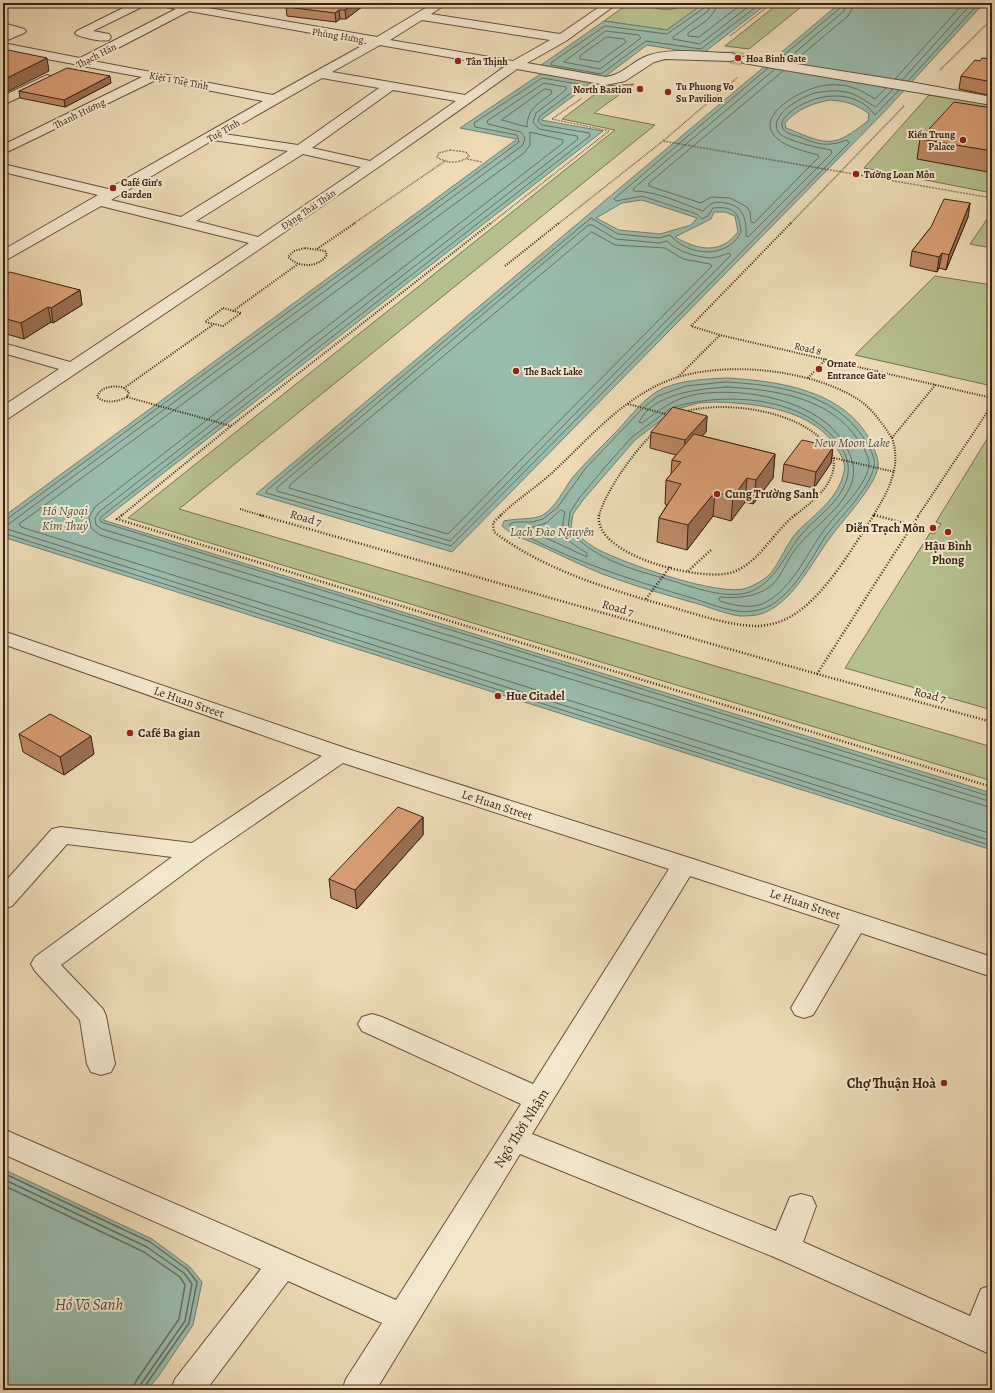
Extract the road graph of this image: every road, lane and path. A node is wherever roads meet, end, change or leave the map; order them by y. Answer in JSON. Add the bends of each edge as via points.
{"nodes":[{"id":1,"x":142,"y":3,"type":"edge"},
{"id":2,"x":161,"y":3,"type":"edge"},
{"id":3,"x":612,"y":3,"type":"edge"},
{"id":4,"x":652,"y":3,"type":"edge"},
{"id":5,"x":675,"y":3,"type":"edge"},
{"id":6,"x":772,"y":3,"type":"edge"},
{"id":7,"x":439,"y":4,"type":"edge"},
{"id":8,"x":192,"y":5,"type":"edge"},
{"id":9,"x":421,"y":9,"type":"edge"},
{"id":10,"x":992,"y":19,"type":"edge"},
{"id":11,"x":3,"y":28,"type":"edge"},
{"id":12,"x":105,"y":37,"type":"dead end"},
{"id":13,"x":3,"y":38,"type":"edge"},
{"id":14,"x":562,"y":38,"type":"junction"},
{"id":15,"x":379,"y":41,"type":"junction"},
{"id":16,"x":3,"y":47,"type":"edge"},
{"id":17,"x":705,"y":56,"type":"junction"},
{"id":18,"x":724,"y":56,"type":"tunnel mouth"},
{"id":19,"x":747,"y":60,"type":"tunnel mouth"},
{"id":20,"x":83,"y":61,"type":"junction"},
{"id":21,"x":516,"y":65,"type":"junction"},
{"id":22,"x":320,"y":74,"type":"junction"},
{"id":23,"x":154,"y":76,"type":"junction"},
{"id":24,"x":602,"y":81,"type":"junction"},
{"id":25,"x":390,"y":86,"type":"junction"},
{"id":26,"x":916,"y":87,"type":"junction"},
{"id":27,"x":719,"y":92,"type":"dead end"},
{"id":28,"x":275,"y":99,"type":"junction"},
{"id":29,"x":468,"y":99,"type":"junction"},
{"id":30,"x":3,"y":101,"type":"edge"},
{"id":31,"x":992,"y":101,"type":"edge"},
{"id":32,"x":212,"y":136,"type":"junction"},
{"id":33,"x":663,"y":141,"type":"junction"},
{"id":34,"x":301,"y":149,"type":"junction"},
{"id":35,"x":3,"y":150,"type":"edge"},
{"id":36,"x":467,"y":159,"type":"junction"},
{"id":37,"x":445,"y":161,"type":"junction"},
{"id":38,"x":482,"y":162,"type":"dead end"},
{"id":39,"x":372,"y":166,"type":"junction"},
{"id":40,"x":3,"y":168,"type":"edge"},
{"id":41,"x":840,"y":172,"type":"junction"},
{"id":42,"x":105,"y":197,"type":"junction"},
{"id":43,"x":992,"y":198,"type":"edge"},
{"id":44,"x":184,"y":222,"type":"junction"},
{"id":45,"x":261,"y":242,"type":"junction"},
{"id":46,"x":317,"y":249,"type":"junction"},
{"id":47,"x":3,"y":256,"type":"edge"},
{"id":48,"x":298,"y":264,"type":"junction"},
{"id":49,"x":506,"y":266,"type":"dead end"},
{"id":50,"x":233,"y":311,"type":"junction"},
{"id":51,"x":214,"y":324,"type":"junction"},
{"id":52,"x":720,"y":335,"type":"junction"},
{"id":53,"x":3,"y":348,"type":"edge"},
{"id":54,"x":826,"y":359,"type":"junction"},
{"id":55,"x":72,"y":368,"type":"junction"},
{"id":56,"x":678,"y":377,"type":"junction"},
{"id":57,"x":808,"y":378,"type":"junction"},
{"id":58,"x":936,"y":384,"type":"junction"},
{"id":59,"x":122,"y":387,"type":"dead end"},
{"id":60,"x":127,"y":398,"type":"junction"},
{"id":61,"x":992,"y":398,"type":"edge"},
{"id":62,"x":627,"y":404,"type":"junction"},
{"id":63,"x":992,"y":405,"type":"edge"},
{"id":64,"x":3,"y":414,"type":"edge"},
{"id":65,"x":673,"y":416,"type":"junction"},
{"id":66,"x":232,"y":426,"type":"junction"},
{"id":67,"x":892,"y":438,"type":"junction"},
{"id":68,"x":834,"y":458,"type":"junction"},
{"id":69,"x":895,"y":472,"type":"junction"},
{"id":70,"x":240,"y":509,"type":"dead end"},
{"id":71,"x":874,"y":515,"type":"junction"},
{"id":72,"x":912,"y":526,"type":"junction"},
{"id":73,"x":710,"y":550,"type":"dead end"},
{"id":74,"x":670,"y":567,"type":"junction"},
{"id":75,"x":688,"y":571,"type":"junction"},
{"id":76,"x":646,"y":599,"type":"junction"},
{"id":77,"x":3,"y":637,"type":"edge"},
{"id":78,"x":817,"y":674,"type":"junction"},
{"id":79,"x":992,"y":722,"type":"edge"},
{"id":80,"x":340,"y":754,"type":"junction"},
{"id":81,"x":992,"y":787,"type":"edge"},
{"id":82,"x":196,"y":852,"type":"junction"},
{"id":83,"x":684,"y":866,"type":"junction"},
{"id":84,"x":3,"y":900,"type":"edge"},
{"id":85,"x":856,"y":921,"type":"junction"},
{"id":86,"x":992,"y":967,"type":"edge"},
{"id":87,"x":804,"y":1008,"type":"dead end"},
{"id":88,"x":372,"y":1024,"type":"dead end"},
{"id":89,"x":101,"y":1064,"type":"dead end"},
{"id":90,"x":538,"y":1098,"type":"junction"},
{"id":91,"x":514,"y":1139,"type":"junction"},
{"id":92,"x":3,"y":1141,"type":"edge"},
{"id":93,"x":801,"y":1206,"type":"dead end"},
{"id":94,"x":785,"y":1248,"type":"junction"},
{"id":95,"x":282,"y":1265,"type":"junction"},
{"id":96,"x":992,"y":1299,"type":"edge"},
{"id":97,"x":403,"y":1318,"type":"junction"},
{"id":98,"x":986,"y":1338,"type":"edge"},
{"id":99,"x":187,"y":1390,"type":"edge"},
{"id":100,"x":358,"y":1390,"type":"edge"}],
"edges":[{"from":1,"to":12,"type":"street","via":[[81,33]]},
{"from":2,"to":8,"type":"street","name":"Phùng Hưng"},
{"from":3,"to":14,"type":"street","name":"Đặng Thái Thân"},
{"from":4,"to":5,"type":"path","via":[[651,7],[664,10],[677,8],[679,6]]},
{"from":6,"to":17,"type":"path"},
{"from":7,"to":9,"type":"street","name":"Tuệ Tĩnh"},
{"from":8,"to":15,"type":"street","name":"Phùng Hưng"},
{"from":8,"to":20,"type":"street","name":"Thạch Hãn"},
{"from":9,"to":14,"type":"street"},
{"from":9,"to":15,"type":"street","name":"Tuệ Tĩnh"},
{"from":10,"to":26,"type":"path"},
{"from":11,"to":13,"type":"street","via":[[20,31]]},
{"from":14,"to":21,"type":"street","name":"Đặng Thái Thân"},
{"from":15,"to":21,"type":"street","name":"Phùng Hưng"},
{"from":15,"to":22,"type":"street","name":"Tuệ Tĩnh"},
{"from":16,"to":20,"type":"street","name":"Kiệt 1 Tuệ Tĩnh"},
{"from":17,"to":18,"type":"street"},
{"from":17,"to":24,"type":"street","via":[[670,55],[650,59],[621,78]]},
{"from":19,"to":26,"type":"street"},
{"from":20,"to":23,"type":"street","name":"Kiệt 1 Tuệ Tĩnh"},
{"from":20,"to":30,"type":"street","name":"Thạch Hãn"},
{"from":21,"to":24,"type":"street","name":"Phùng Hưng"},
{"from":21,"to":29,"type":"street","name":"Đặng Thái Thân"},
{"from":22,"to":25,"type":"street"},
{"from":22,"to":28,"type":"street","name":"Tuệ Tĩnh"},
{"from":23,"to":28,"type":"street","name":"Kiệt 1 Tuệ Tĩnh"},
{"from":23,"to":35,"type":"street","name":"Thanh Hương"},
{"from":24,"to":66,"type":"path","via":[[552,119],[609,131]]},
{"from":25,"to":29,"type":"street"},
{"from":25,"to":34,"type":"street"},
{"from":26,"to":31,"type":"street"},
{"from":26,"to":41,"type":"path"},
{"from":27,"to":33,"type":"path"},
{"from":28,"to":32,"type":"street","name":"Tuệ Tĩnh"},
{"from":29,"to":39,"type":"street","name":"Đặng Thái Thân"},
{"from":32,"to":34,"type":"street"},
{"from":32,"to":42,"type":"street","name":"Tuệ Tĩnh"},
{"from":33,"to":41,"type":"path"},
{"from":33,"to":49,"type":"path"},
{"from":34,"to":39,"type":"street"},
{"from":34,"to":44,"type":"street"},
{"from":36,"to":37,"type":"path","via":[[459,162]]},
{"from":36,"to":37,"type":"path","via":[[469,156],[466,152],[450,150],[437,154],[438,159]]},
{"from":36,"to":38,"type":"path"},
{"from":37,"to":46,"type":"path"},
{"from":39,"to":45,"type":"street","name":"Đặng Thái Thân"},
{"from":40,"to":42,"type":"street"},
{"from":41,"to":43,"type":"path"},
{"from":41,"to":52,"type":"path","name":"Road 8","via":[[691,326]]},
{"from":42,"to":44,"type":"street"},
{"from":42,"to":47,"type":"street","name":"Tuệ Tĩnh"},
{"from":44,"to":45,"type":"street"},
{"from":45,"to":55,"type":"street","name":"Đặng Thái Thân"},
{"from":46,"to":48,"type":"path","via":[[298,249],[290,253],[288,257]]},
{"from":46,"to":48,"type":"path","via":[[325,251],[325,260],[308,265]]},
{"from":48,"to":50,"type":"path"},
{"from":50,"to":51,"type":"path","via":[[241,313],[223,326]]},
{"from":50,"to":51,"type":"path","via":[[223,308],[205,322]]},
{"from":51,"to":60,"type":"path","via":[[124,388],[129,392]]},
{"from":52,"to":54,"type":"path","name":"Road 8"},
{"from":52,"to":56,"type":"path"},
{"from":53,"to":55,"type":"street"},
{"from":54,"to":57,"type":"path"},
{"from":54,"to":58,"type":"path","name":"Road 8"},
{"from":55,"to":64,"type":"street","name":"Đặng Thái Thân"},
{"from":56,"to":57,"type":"path","via":[[746,370]]},
{"from":56,"to":62,"type":"path","via":[[658,385]]},
{"from":57,"to":67,"type":"path","via":[[856,398],[876,414]]},
{"from":58,"to":61,"type":"path","name":"Road 8"},
{"from":58,"to":67,"type":"path"},
{"from":59,"to":60,"type":"path","via":[[104,389],[97,397],[110,402]]},
{"from":60,"to":66,"type":"path"},
{"from":62,"to":65,"type":"path"},
{"from":62,"to":76,"type":"path","via":[[551,473],[511,504],[493,523],[494,532],[507,542],[544,562]]},
{"from":63,"to":72,"type":"path"},
{"from":65,"to":68,"type":"path","via":[[698,409],[729,408],[755,410],[787,418],[822,438]]},
{"from":65,"to":74,"type":"path","via":[[641,446],[619,475],[610,489],[598,520],[606,535],[619,548]]},
{"from":66,"to":81,"type":"path","via":[[117,519]]},
{"from":67,"to":69,"type":"path","via":[[896,454]]},
{"from":68,"to":69,"type":"path"},
{"from":68,"to":75,"type":"path","via":[[833,475],[823,490],[780,528],[751,563],[740,570],[720,575]]},
{"from":69,"to":71,"type":"path"},
{"from":70,"to":78,"type":"path","name":"Road 7"},
{"from":71,"to":72,"type":"path"},
{"from":71,"to":76,"type":"path","via":[[813,598],[799,611],[778,623],[755,626],[705,617]]},
{"from":72,"to":78,"type":"path"},
{"from":73,"to":75,"type":"path"},
{"from":74,"to":75,"type":"path"},
{"from":74,"to":76,"type":"path"},
{"from":77,"to":80,"type":"street","name":"Le Huan Street"},
{"from":78,"to":79,"type":"path","name":"Road 7"},
{"from":80,"to":82,"type":"street"},
{"from":80,"to":83,"type":"street","name":"Le Huan Street"},
{"from":82,"to":84,"type":"street","via":[[61,835]]},
{"from":82,"to":89,"type":"street","via":[[44,964],[93,1016]]},
{"from":83,"to":85,"type":"street","name":"Le Huan Street"},
{"from":83,"to":90,"type":"street","name":"Ngô Thời Nhậm"},
{"from":85,"to":86,"type":"street","name":"Le Huan Street"},
{"from":85,"to":87,"type":"street"},
{"from":88,"to":90,"type":"street"},
{"from":90,"to":91,"type":"street","name":"Ngô Thời Nhậm"},
{"from":91,"to":94,"type":"street"},
{"from":91,"to":97,"type":"street","name":"Ngô Thời Nhậm"},
{"from":92,"to":95,"type":"street"},
{"from":93,"to":94,"type":"street"},
{"from":94,"to":98,"type":"street"},
{"from":95,"to":97,"type":"street"},
{"from":95,"to":99,"type":"street"},
{"from":96,"to":98,"type":"street"},
{"from":97,"to":100,"type":"street","name":"Ngô Thời Nhậm"}]}
